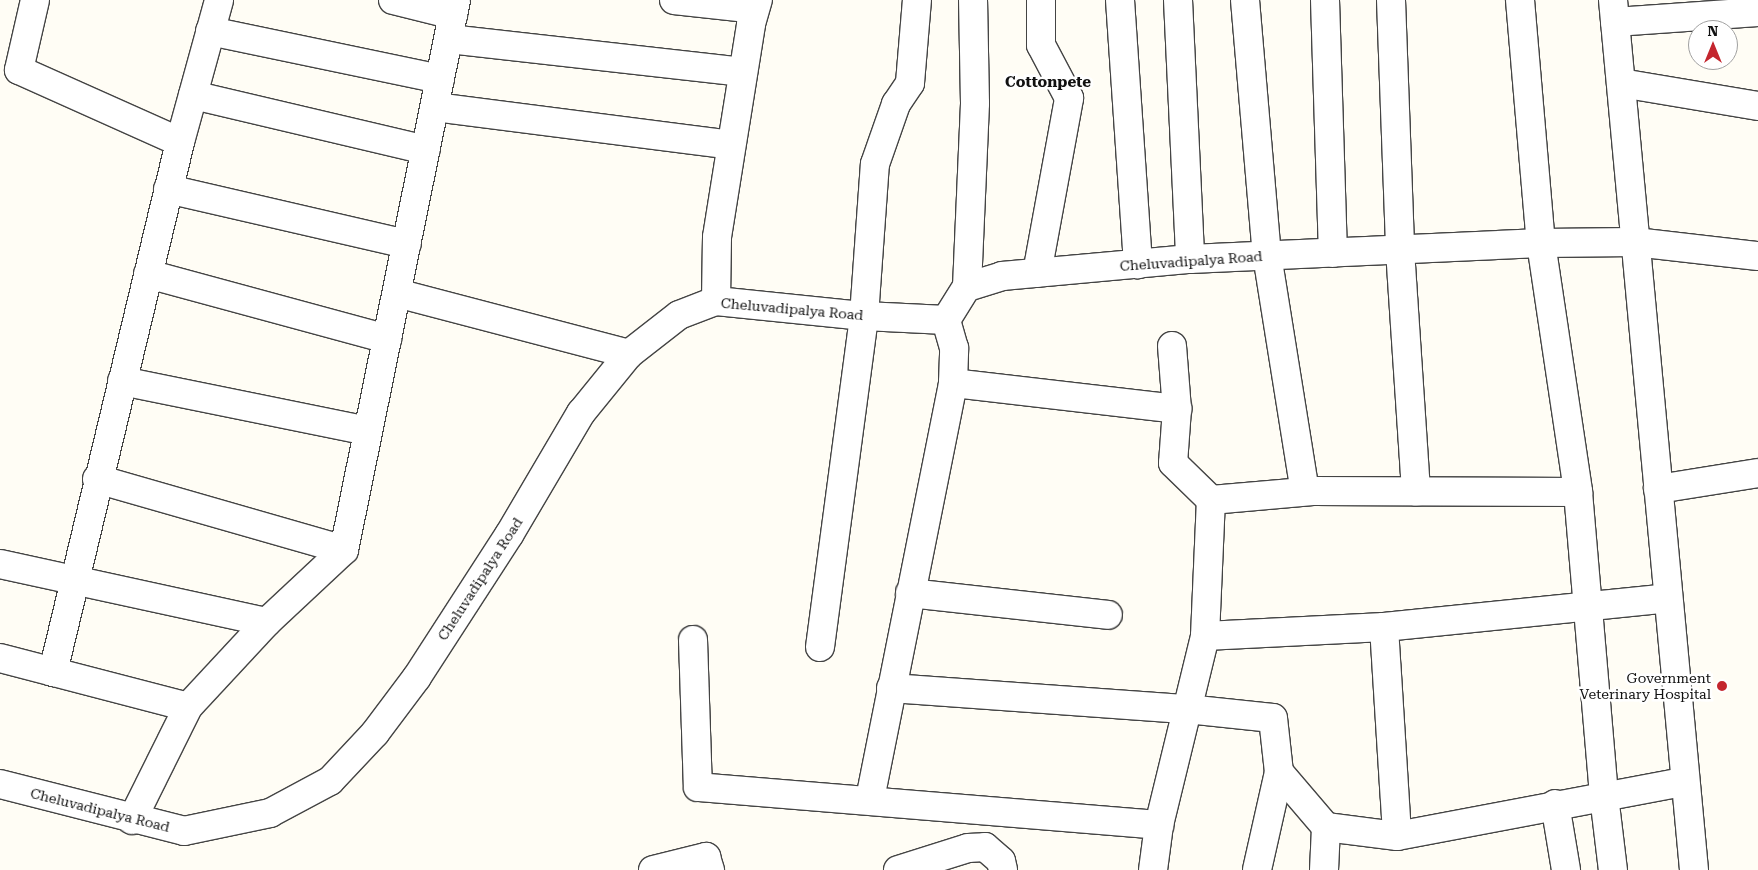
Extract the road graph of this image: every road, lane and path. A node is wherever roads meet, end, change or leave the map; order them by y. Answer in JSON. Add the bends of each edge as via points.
{"nodes":[{"id":1,"x":35,"y":0,"type":"edge"},
{"id":2,"x":219,"y":0,"type":"edge"},
{"id":3,"x":393,"y":0,"type":"edge"},
{"id":4,"x":674,"y":0,"type":"edge"},
{"id":5,"x":917,"y":0,"type":"edge"},
{"id":6,"x":973,"y":0,"type":"edge"},
{"id":7,"x":1041,"y":0,"type":"edge"},
{"id":8,"x":1120,"y":0,"type":"edge"},
{"id":9,"x":1178,"y":0,"type":"edge"},
{"id":10,"x":1245,"y":0,"type":"edge"},
{"id":11,"x":1325,"y":0,"type":"edge"},
{"id":12,"x":1391,"y":0,"type":"edge"},
{"id":13,"x":1520,"y":0,"type":"edge"},
{"id":14,"x":757,"y":4,"type":"edge"},
{"id":15,"x":1614,"y":11,"type":"edge"},
{"id":16,"x":1758,"y":12,"type":"edge"},
{"id":17,"x":453,"y":18,"type":"edge"},
{"id":18,"x":210,"y":32,"type":"junction"},
{"id":19,"x":743,"y":72,"type":"junction"},
{"id":20,"x":440,"y":79,"type":"junction"},
{"id":21,"x":1621,"y":83,"type":"junction"},
{"id":22,"x":193,"y":95,"type":"junction"},
{"id":23,"x":1758,"y":106,"type":"edge"},
{"id":24,"x":435,"y":107,"type":"junction"},
{"id":25,"x":180,"y":142,"type":"junction"},
{"id":26,"x":730,"y":145,"type":"junction"},
{"id":27,"x":426,"y":150,"type":"junction"},
{"id":28,"x":168,"y":189,"type":"junction"},
{"id":29,"x":1635,"y":242,"type":"junction"},
{"id":30,"x":1540,"y":243,"type":"junction"},
{"id":31,"x":407,"y":244,"type":"junction"},
{"id":32,"x":1400,"y":250,"type":"junction"},
{"id":33,"x":1334,"y":253,"type":"junction"},
{"id":34,"x":1267,"y":256,"type":"junction"},
{"id":35,"x":1758,"y":256,"type":"edge"},
{"id":36,"x":1190,"y":259,"type":"junction"},
{"id":37,"x":1138,"y":264,"type":"junction"},
{"id":38,"x":1037,"y":273,"type":"junction"},
{"id":39,"x":148,"y":274,"type":"junction"},
{"id":40,"x":967,"y":287,"type":"junction"},
{"id":41,"x":397,"y":293,"type":"junction"},
{"id":42,"x":716,"y":301,"type":"junction"},
{"id":43,"x":864,"y":316,"type":"junction"},
{"id":44,"x":946,"y":320,"type":"junction"},
{"id":45,"x":387,"y":339,"type":"junction"},
{"id":46,"x":1172,"y":346,"type":"dead end"},
{"id":47,"x":629,"y":354,"type":"junction"},
{"id":48,"x":122,"y":381,"type":"junction"},
{"id":49,"x":952,"y":383,"type":"junction"},
{"id":50,"x":1177,"y":409,"type":"junction"},
{"id":51,"x":368,"y":431,"type":"junction"},
{"id":52,"x":1758,"y":473,"type":"edge"},
{"id":53,"x":97,"y":479,"type":"junction"},
{"id":54,"x":1658,"y":489,"type":"junction"},
{"id":55,"x":1304,"y":491,"type":"junction"},
{"id":56,"x":1416,"y":491,"type":"junction"},
{"id":57,"x":1578,"y":492,"type":"junction"},
{"id":58,"x":1210,"y":500,"type":"junction"},
{"id":59,"x":344,"y":550,"type":"junction"},
{"id":60,"x":0,"y":564,"type":"edge"},
{"id":61,"x":73,"y":580,"type":"junction"},
{"id":62,"x":910,"y":593,"type":"junction"},
{"id":63,"x":1668,"y":598,"type":"junction"},
{"id":64,"x":1588,"y":605,"type":"junction"},
{"id":65,"x":1108,"y":615,"type":"dead end"},
{"id":66,"x":267,"y":622,"type":"junction"},
{"id":67,"x":1384,"y":627,"type":"junction"},
{"id":68,"x":1205,"y":636,"type":"junction"},
{"id":69,"x":693,"y":640,"type":"dead end"},
{"id":70,"x":820,"y":647,"type":"dead end"},
{"id":71,"x":0,"y":658,"type":"edge"},
{"id":72,"x":53,"y":672,"type":"junction"},
{"id":73,"x":891,"y":688,"type":"junction"},
{"id":74,"x":188,"y":707,"type":"junction"},
{"id":75,"x":1187,"y":709,"type":"junction"},
{"id":76,"x":1279,"y":772,"type":"junction"},
{"id":77,"x":1684,"y":782,"type":"junction"},
{"id":78,"x":0,"y":784,"type":"edge"},
{"id":79,"x":1604,"y":796,"type":"junction"},
{"id":80,"x":870,"y":799,"type":"junction"},
{"id":81,"x":1555,"y":804,"type":"junction"},
{"id":82,"x":132,"y":820,"type":"junction"},
{"id":83,"x":1159,"y":825,"type":"junction"},
{"id":84,"x":1326,"y":827,"type":"junction"},
{"id":85,"x":1397,"y":836,"type":"junction"},
{"id":86,"x":653,"y":870,"type":"edge"},
{"id":87,"x":710,"y":870,"type":"edge"},
{"id":88,"x":898,"y":870,"type":"edge"},
{"id":89,"x":1003,"y":870,"type":"edge"},
{"id":90,"x":1153,"y":870,"type":"edge"},
{"id":91,"x":1257,"y":870,"type":"edge"},
{"id":92,"x":1324,"y":870,"type":"edge"},
{"id":93,"x":1566,"y":870,"type":"edge"},
{"id":94,"x":1613,"y":870,"type":"edge"},
{"id":95,"x":1694,"y":870,"type":"edge"}],
"edges":[{"from":1,"to":25,"type":"street","via":[[19,70]]},
{"from":2,"to":18,"type":"street"},
{"from":3,"to":17,"type":"street"},
{"from":4,"to":14,"type":"street"},
{"from":5,"to":43,"type":"street","via":[[910,84],[896,104],[874,164]]},
{"from":6,"to":40,"type":"street","via":[[975,103]]},
{"from":7,"to":38,"type":"street","via":[[1041,45],[1069,98]]},
{"from":8,"to":37,"type":"street"},
{"from":9,"to":36,"type":"street"},
{"from":10,"to":34,"type":"street"},
{"from":11,"to":33,"type":"street"},
{"from":12,"to":32,"type":"street"},
{"from":13,"to":30,"type":"street"},
{"from":14,"to":19,"type":"street"},
{"from":15,"to":16,"type":"street"},
{"from":15,"to":21,"type":"street"},
{"from":17,"to":19,"type":"street"},
{"from":17,"to":20,"type":"street"},
{"from":18,"to":20,"type":"street"},
{"from":18,"to":22,"type":"street"},
{"from":19,"to":26,"type":"street"},
{"from":20,"to":24,"type":"street"},
{"from":21,"to":23,"type":"street"},
{"from":21,"to":29,"type":"street"},
{"from":22,"to":25,"type":"street"},
{"from":22,"to":27,"type":"street"},
{"from":24,"to":26,"type":"street"},
{"from":24,"to":27,"type":"street"},
{"from":25,"to":28,"type":"street"},
{"from":26,"to":42,"type":"street","via":[[717,237]]},
{"from":27,"to":31,"type":"street"},
{"from":28,"to":31,"type":"street"},
{"from":28,"to":39,"type":"street"},
{"from":29,"to":30,"type":"street","name":"Cheluvadipalya Road"},
{"from":29,"to":35,"type":"street","name":"Cheluvadipalya Road"},
{"from":29,"to":54,"type":"street"},
{"from":30,"to":32,"type":"street","name":"Cheluvadipalya Road"},
{"from":30,"to":57,"type":"street"},
{"from":31,"to":41,"type":"street"},
{"from":32,"to":33,"type":"street","name":"Cheluvadipalya Road"},
{"from":32,"to":56,"type":"street"},
{"from":33,"to":34,"type":"street","name":"Cheluvadipalya Road"},
{"from":34,"to":36,"type":"street","name":"Cheluvadipalya Road"},
{"from":34,"to":55,"type":"street"},
{"from":36,"to":37,"type":"street","name":"Cheluvadipalya Road"},
{"from":37,"to":38,"type":"street","name":"Cheluvadipalya Road"},
{"from":38,"to":40,"type":"street","name":"Cheluvadipalya Road","via":[[1002,276]]},
{"from":39,"to":45,"type":"street"},
{"from":39,"to":48,"type":"street"},
{"from":40,"to":44,"type":"street"},
{"from":41,"to":45,"type":"street"},
{"from":41,"to":47,"type":"street"},
{"from":42,"to":43,"type":"street","name":"Cheluvadipalya Road"},
{"from":42,"to":47,"type":"street","name":"Cheluvadipalya Road","via":[[679,315]]},
{"from":43,"to":44,"type":"street","name":"Cheluvadipalya Road"},
{"from":43,"to":70,"type":"street"},
{"from":44,"to":49,"type":"street","via":[[954,348]]},
{"from":45,"to":51,"type":"street"},
{"from":46,"to":50,"type":"street"},
{"from":47,"to":82,"type":"street","name":"Cheluvadipalya Road","via":[[581,413],[510,535],[417,677],[375,733],[330,781],[270,813],[184,831]]},
{"from":48,"to":51,"type":"street"},
{"from":48,"to":53,"type":"street"},
{"from":49,"to":50,"type":"street"},
{"from":49,"to":62,"type":"street"},
{"from":50,"to":58,"type":"street","via":[[1173,463]]},
{"from":51,"to":59,"type":"street"},
{"from":52,"to":54,"type":"street"},
{"from":53,"to":59,"type":"street"},
{"from":53,"to":61,"type":"street"},
{"from":54,"to":63,"type":"street"},
{"from":55,"to":56,"type":"street"},
{"from":55,"to":58,"type":"street"},
{"from":56,"to":57,"type":"street"},
{"from":57,"to":64,"type":"street"},
{"from":58,"to":68,"type":"street"},
{"from":59,"to":66,"type":"street"},
{"from":60,"to":61,"type":"street"},
{"from":61,"to":66,"type":"street"},
{"from":61,"to":72,"type":"street"},
{"from":62,"to":65,"type":"street"},
{"from":62,"to":73,"type":"street"},
{"from":63,"to":64,"type":"street"},
{"from":63,"to":77,"type":"street"},
{"from":64,"to":67,"type":"street"},
{"from":64,"to":79,"type":"street"},
{"from":66,"to":74,"type":"street"},
{"from":67,"to":68,"type":"street"},
{"from":67,"to":85,"type":"street"},
{"from":68,"to":75,"type":"street"},
{"from":69,"to":80,"type":"street","via":[[698,787]]},
{"from":71,"to":72,"type":"street"},
{"from":72,"to":74,"type":"street"},
{"from":73,"to":75,"type":"street"},
{"from":73,"to":80,"type":"street"},
{"from":74,"to":82,"type":"street"},
{"from":75,"to":76,"type":"street","via":[[1273,718]]},
{"from":75,"to":83,"type":"street"},
{"from":76,"to":84,"type":"street"},
{"from":76,"to":91,"type":"street"},
{"from":77,"to":79,"type":"street"},
{"from":77,"to":95,"type":"street"},
{"from":78,"to":82,"type":"street","name":"Cheluvadipalya Road"},
{"from":79,"to":81,"type":"street"},
{"from":79,"to":94,"type":"street"},
{"from":80,"to":83,"type":"street"},
{"from":81,"to":85,"type":"street"},
{"from":81,"to":93,"type":"street"},
{"from":83,"to":90,"type":"street"},
{"from":84,"to":85,"type":"street"},
{"from":84,"to":92,"type":"street"},
{"from":86,"to":87,"type":"street","via":[[706,857]]},
{"from":88,"to":89,"type":"street","via":[[968,848],[985,847],[1001,861]]}]}
